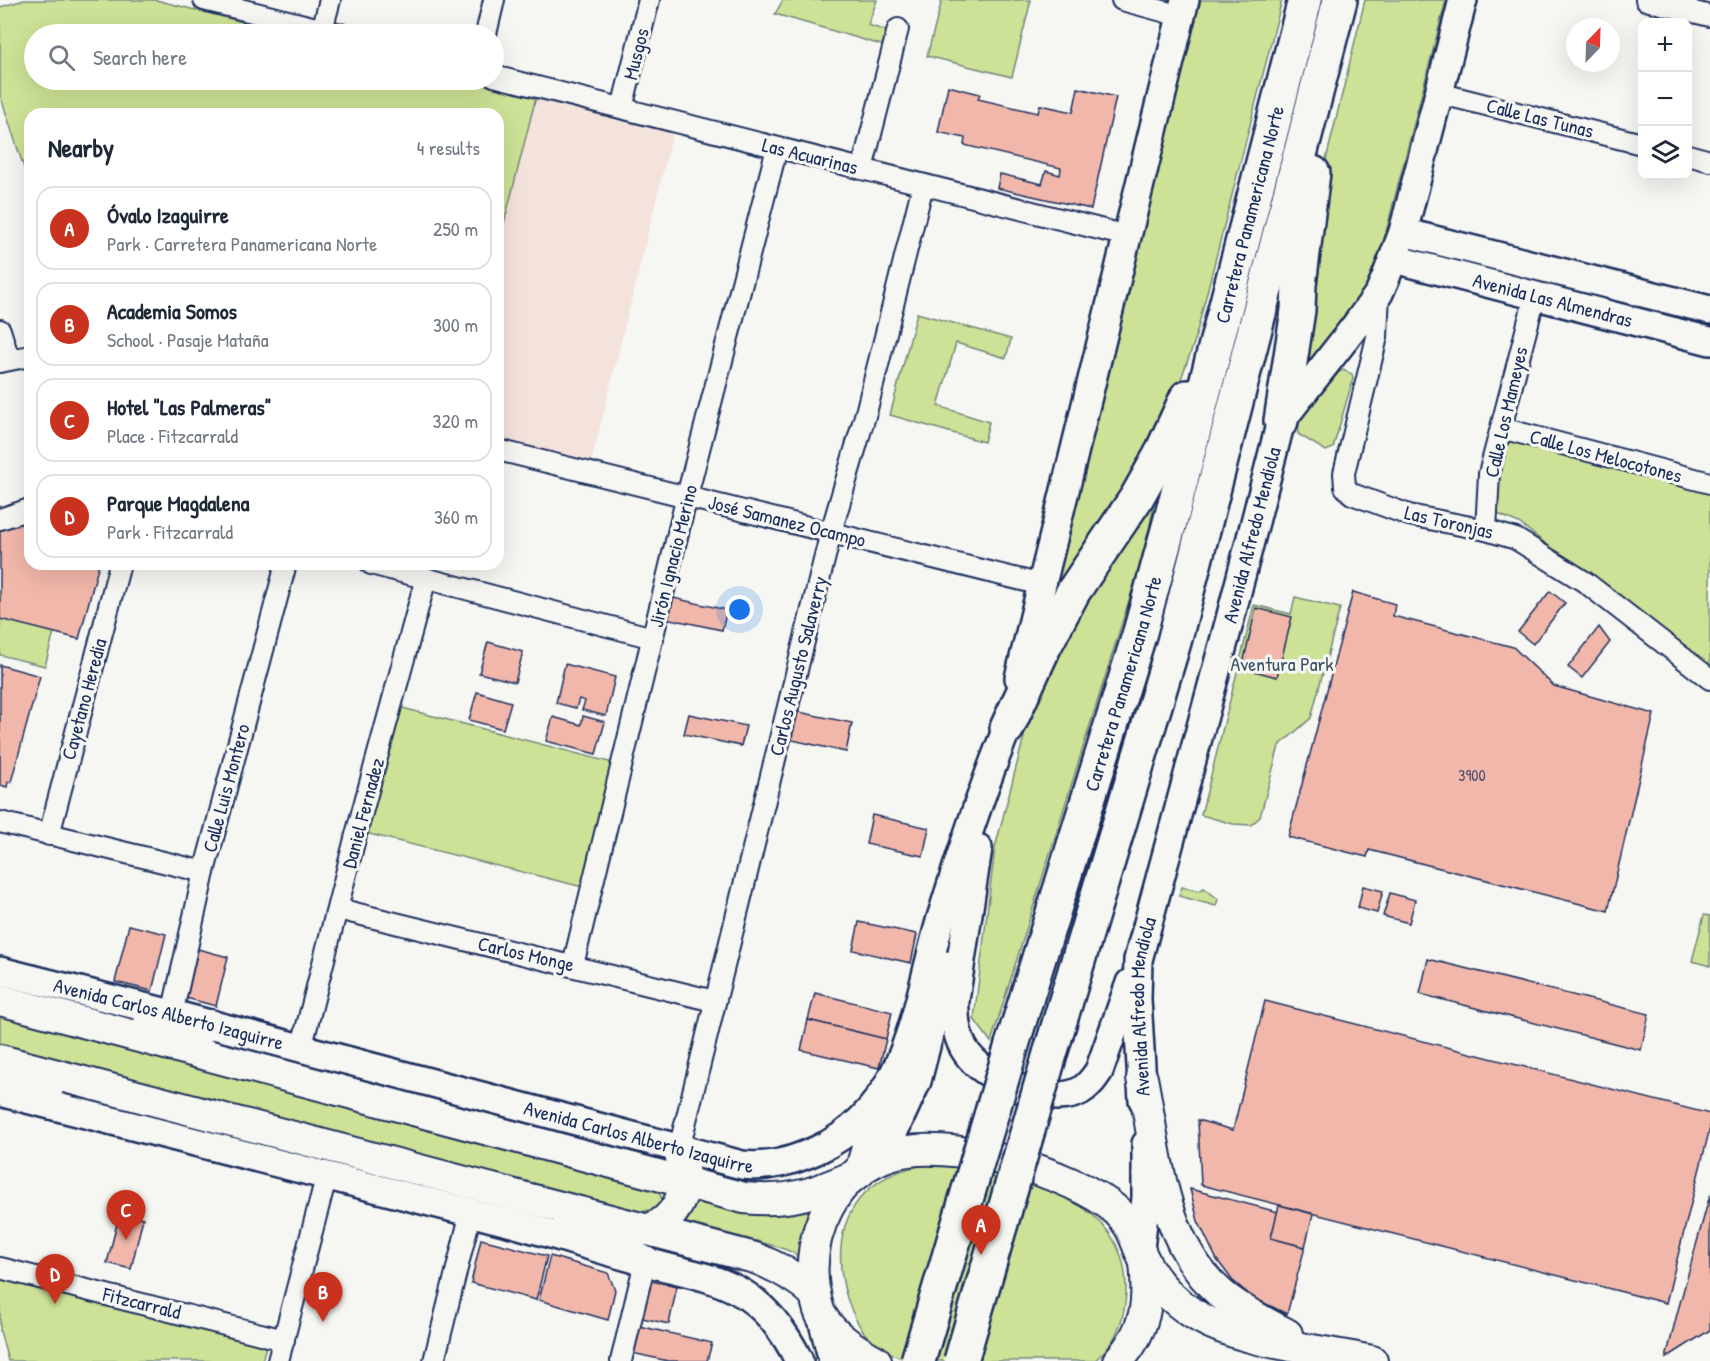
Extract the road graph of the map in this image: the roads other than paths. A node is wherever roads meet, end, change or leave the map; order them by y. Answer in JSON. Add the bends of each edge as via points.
{"nodes":[{"id":1,"x":204,"y":0,"type":"edge"},
{"id":2,"x":330,"y":0,"type":"edge"},
{"id":3,"x":494,"y":0,"type":"edge"},
{"id":4,"x":649,"y":0,"type":"edge"},
{"id":5,"x":1122,"y":0,"type":"edge"},
{"id":6,"x":1305,"y":0,"type":"edge"},
{"id":7,"x":1340,"y":0,"type":"edge"},
{"id":8,"x":1463,"y":0,"type":"edge"},
{"id":9,"x":1646,"y":0,"type":"edge"},
{"id":10,"x":1183,"y":8,"type":"edge"},
{"id":11,"x":1710,"y":16,"type":"edge"},
{"id":12,"x":299,"y":24,"type":"edge"},
{"id":13,"x":331,"y":24,"type":"edge"},
{"id":14,"x":488,"y":24,"type":"edge"},
{"id":15,"x":898,"y":29,"type":"dead end"},
{"id":16,"x":504,"y":78,"type":"edge"},
{"id":17,"x":1438,"y":93,"type":"junction"},
{"id":18,"x":622,"y":108,"type":"junction"},
{"id":19,"x":1312,"y":108,"type":"junction"},
{"id":20,"x":1638,"y":143,"type":"edge"},
{"id":21,"x":777,"y":148,"type":"junction"},
{"id":22,"x":1692,"y":156,"type":"edge"},
{"id":23,"x":1710,"y":161,"type":"edge"},
{"id":24,"x":862,"y":169,"type":"junction"},
{"id":25,"x":923,"y":185,"type":"junction"},
{"id":26,"x":1403,"y":232,"type":"junction"},
{"id":27,"x":1127,"y":236,"type":"junction"},
{"id":28,"x":1394,"y":259,"type":"junction"},
{"id":29,"x":1235,"y":275,"type":"junction"},
{"id":30,"x":1379,"y":293,"type":"junction"},
{"id":31,"x":1535,"y":296,"type":"junction"},
{"id":32,"x":1710,"y":310,"type":"edge"},
{"id":33,"x":0,"y":330,"type":"edge"},
{"id":34,"x":1710,"y":341,"type":"edge"},
{"id":35,"x":24,"y":357,"type":"edge"},
{"id":36,"x":5,"y":360,"type":"edge"},
{"id":37,"x":1281,"y":421,"type":"junction"},
{"id":38,"x":1501,"y":428,"type":"junction"},
{"id":39,"x":504,"y":451,"type":"edge"},
{"id":40,"x":1710,"y":483,"type":"edge"},
{"id":41,"x":687,"y":496,"type":"junction"},
{"id":42,"x":24,"y":512,"type":"edge"},
{"id":43,"x":0,"y":519,"type":"edge"},
{"id":44,"x":1486,"y":530,"type":"junction"},
{"id":45,"x":831,"y":532,"type":"junction"},
{"id":46,"x":118,"y":570,"type":"edge"},
{"id":47,"x":284,"y":570,"type":"edge"},
{"id":48,"x":395,"y":570,"type":"edge"},
{"id":49,"x":426,"y":578,"type":"junction"},
{"id":50,"x":1042,"y":585,"type":"junction"},
{"id":51,"x":653,"y":638,"type":"junction"},
{"id":52,"x":1710,"y":679,"type":"edge"},
{"id":53,"x":1007,"y":728,"type":"junction"},
{"id":54,"x":0,"y":822,"type":"edge"},
{"id":55,"x":981,"y":829,"type":"junction"},
{"id":56,"x":49,"y":835,"type":"junction"},
{"id":57,"x":204,"y":873,"type":"junction"},
{"id":58,"x":338,"y":909,"type":"junction"},
{"id":59,"x":1138,"y":960,"type":"junction"},
{"id":60,"x":573,"y":965,"type":"junction"},
{"id":61,"x":0,"y":971,"type":"edge"},
{"id":62,"x":0,"y":1000,"type":"edge"},
{"id":63,"x":714,"y":1001,"type":"junction"},
{"id":64,"x":172,"y":1014,"type":"junction"},
{"id":65,"x":211,"y":1025,"type":"junction"},
{"id":66,"x":125,"y":1032,"type":"junction"},
{"id":67,"x":301,"y":1048,"type":"junction"},
{"id":68,"x":0,"y":1060,"type":"edge"},
{"id":69,"x":1142,"y":1078,"type":"junction"},
{"id":70,"x":0,"y":1084,"type":"edge"},
{"id":71,"x":108,"y":1089,"type":"junction"},
{"id":72,"x":0,"y":1092,"type":"edge"},
{"id":73,"x":882,"y":1096,"type":"junction"},
{"id":74,"x":679,"y":1149,"type":"junction"},
{"id":75,"x":862,"y":1170,"type":"junction"},
{"id":76,"x":327,"y":1174,"type":"junction"},
{"id":77,"x":684,"y":1182,"type":"junction"},
{"id":78,"x":470,"y":1198,"type":"junction"},
{"id":79,"x":645,"y":1230,"type":"junction"},
{"id":80,"x":1142,"y":1255,"type":"junction"},
{"id":81,"x":645,"y":1262,"type":"junction"},
{"id":82,"x":0,"y":1268,"type":"edge"},
{"id":83,"x":818,"y":1305,"type":"junction"},
{"id":84,"x":284,"y":1340,"type":"junction"},
{"id":85,"x":1337,"y":1353,"type":"junction"},
{"id":86,"x":278,"y":1361,"type":"edge"},
{"id":87,"x":434,"y":1361,"type":"edge"},
{"id":88,"x":621,"y":1361,"type":"edge"},
{"id":89,"x":799,"y":1361,"type":"edge"},
{"id":90,"x":833,"y":1361,"type":"edge"},
{"id":91,"x":876,"y":1361,"type":"edge"},
{"id":92,"x":918,"y":1361,"type":"edge"},
{"id":93,"x":961,"y":1361,"type":"edge"},
{"id":94,"x":1118,"y":1361,"type":"edge"},
{"id":95,"x":1372,"y":1361,"type":"edge"}],
"edges":[{"from":1,"to":12,"type":"street"},
{"from":2,"to":13,"type":"street"},
{"from":3,"to":14,"type":"street"},
{"from":4,"to":18,"type":"street","name":"Musgos"},
{"from":5,"to":10,"type":"street"},
{"from":6,"to":29,"type":"highway","name":"Carretera Panamericana Norte"},
{"from":7,"to":19,"type":"highway","name":"Carretera Panamericana Norte"},
{"from":8,"to":17,"type":"main road","name":"Avenida Alfredo Mendiola"},
{"from":9,"to":11,"type":"street"},
{"from":10,"to":27,"type":"main road"},
{"from":15,"to":24,"type":"street"},
{"from":16,"to":18,"type":"street","name":"Las Acuarinas"},
{"from":17,"to":20,"type":"street","name":"Calle Las Tunas"},
{"from":17,"to":26,"type":"main road","name":"Avenida Alfredo Mendiola"},
{"from":18,"to":21,"type":"street","name":"Las Acuarinas"},
{"from":19,"to":37,"type":"highway","via":[[1313,179]]},
{"from":19,"to":93,"type":"highway","name":"Carretera Panamericana Norte","bridge":true,"via":[[1177,631]]},
{"from":21,"to":24,"type":"street","name":"Las Acuarinas"},
{"from":21,"to":41,"type":"street","name":"Jirón Ignacio Merino"},
{"from":22,"to":23,"type":"street"},
{"from":24,"to":25,"type":"street","name":"Las Acuarinas"},
{"from":25,"to":27,"type":"street","name":"Las Acuarinas"},
{"from":25,"to":45,"type":"street","name":"Carlos Augusto Salaverry","via":[[867,409]]},
{"from":26,"to":28,"type":"main road","name":"Avenida Alfredo Mendiola"},
{"from":26,"to":32,"type":"main road","name":"Avenida Las Almendras"},
{"from":27,"to":50,"type":"main road"},
{"from":28,"to":30,"type":"main road","name":"Avenida Alfredo Mendiola"},
{"from":28,"to":31,"type":"main road","name":"Avenida Las Almendras"},
{"from":29,"to":53,"type":"highway","via":[[1185,404],[1160,456],[1073,592]]},
{"from":29,"to":92,"type":"highway","name":"Carretera Panamericana Norte","bridge":true,"via":[[1140,632]]},
{"from":30,"to":37,"type":"main road","name":"Avenida Alfredo Mendiola"},
{"from":30,"to":44,"type":"street","name":"Las Toronjas","via":[[1377,337],[1344,473],[1346,487],[1352,494],[1409,515]]},
{"from":31,"to":34,"type":"main road","name":"Avenida Las Almendras"},
{"from":31,"to":38,"type":"street","name":"Calle Los Mameyes"},
{"from":33,"to":36,"type":"street"},
{"from":35,"to":36,"type":"street"},
{"from":37,"to":59,"type":"main road","name":"Avenida Alfredo Mendiola"},
{"from":38,"to":40,"type":"street","name":"Calle Los Melocotones"},
{"from":38,"to":44,"type":"street","name":"Calle Los Mameyes","via":[[1490,474]]},
{"from":39,"to":41,"type":"street","name":"José Samanez Ocampo"},
{"from":41,"to":45,"type":"street","name":"José Samanez Ocampo"},
{"from":41,"to":51,"type":"street","name":"Jirón Ignacio Merino"},
{"from":42,"to":43,"type":"street"},
{"from":44,"to":52,"type":"street","name":"Las Toronjas","via":[[1516,539],[1585,582]]},
{"from":45,"to":50,"type":"street","name":"José Samanez Ocampo"},
{"from":45,"to":63,"type":"street","name":"Carlos Augusto Salaverry"},
{"from":46,"to":56,"type":"street","name":"Cayetano Heredia"},
{"from":47,"to":57,"type":"street","name":"Calle Luis Montero"},
{"from":48,"to":49,"type":"street"},
{"from":49,"to":51,"type":"street"},
{"from":49,"to":58,"type":"street","name":"Daniel Fernadez"},
{"from":50,"to":53,"type":"main road"},
{"from":51,"to":60,"type":"street","name":"Jirón Ignacio Merino"},
{"from":53,"to":55,"type":"main road"},
{"from":53,"to":73,"type":"main road","name":"Avenida Carlos Alberto Izaguirre","via":[[959,861],[898,1069]]},
{"from":54,"to":56,"type":"street"},
{"from":55,"to":59,"type":"main road","via":[[954,1018],[958,1038],[969,1057],[985,1071],[1006,1083],[1042,1094],[1063,1095],[1091,1083],[1111,1042]]},
{"from":55,"to":75,"type":"main road","via":[[917,1081],[895,1129]]},
{"from":56,"to":57,"type":"street"},
{"from":57,"to":64,"type":"street","name":"Calle Luis Montero"},
{"from":58,"to":60,"type":"street","name":"Carlos Monge"},
{"from":58,"to":67,"type":"street","name":"Daniel Fernadez"},
{"from":59,"to":69,"type":"main road","name":"Avenida Alfredo Mendiola"},
{"from":60,"to":63,"type":"street","name":"Carlos Monge"},
{"from":61,"to":64,"type":"main road","name":"Avenida Carlos Alberto Izaguirre"},
{"from":62,"to":66,"type":"main road","name":"Avenida Carlos Alberto Izaguirre"},
{"from":63,"to":74,"type":"street","name":"Carlos Augusto Salaverry"},
{"from":64,"to":65,"type":"main road","name":"Avenida Carlos Alberto Izaguirre"},
{"from":65,"to":66,"type":"main road"},
{"from":65,"to":67,"type":"main road","name":"Avenida Carlos Alberto Izaguirre"},
{"from":66,"to":77,"type":"main road","name":"Avenida Carlos Alberto Izaguirre"},
{"from":67,"to":74,"type":"main road","name":"Avenida Carlos Alberto Izaguirre"},
{"from":68,"to":71,"type":"main road"},
{"from":69,"to":80,"type":"main road","name":"Avenida Alfredo Mendiola","via":[[1146,1186]]},
{"from":69,"to":85,"type":"main road","via":[[1165,1197],[1185,1246],[1202,1273],[1221,1294],[1251,1315]]},
{"from":70,"to":71,"type":"main road","via":[[82,1093]]},
{"from":71,"to":78,"type":"main road"},
{"from":72,"to":76,"type":"main road"},
{"from":73,"to":74,"type":"main road","name":"Avenida Carlos Alberto Izaguirre","via":[[861,1121],[838,1139],[780,1164],[742,1165]]},
{"from":73,"to":75,"type":"main road"},
{"from":74,"to":77,"type":"main road"},
{"from":75,"to":77,"type":"main road","name":"Avenida Carlos Alberto Izaguirre","via":[[820,1191],[768,1200],[744,1198]]},
{"from":75,"to":80,"type":"main road","name":"Avenida Carlos Alberto Izaguirre","via":[[890,1155],[931,1149],[974,1154],[1034,1169],[1089,1192],[1117,1211],[1134,1232]]},
{"from":75,"to":83,"type":"main road","name":"Avenida Carlos Alberto Izaguirre","via":[[833,1199],[818,1229],[812,1261]]},
{"from":76,"to":78,"type":"main road"},
{"from":76,"to":84,"type":"street"},
{"from":77,"to":79,"type":"main road","via":[[679,1202],[667,1220]]},
{"from":78,"to":79,"type":"main road"},
{"from":78,"to":81,"type":"main road","via":[[570,1223]]},
{"from":78,"to":87,"type":"street"},
{"from":79,"to":83,"type":"main road","via":[[755,1258],[782,1269],[800,1280]]},
{"from":80,"to":85,"type":"main road","name":"Avenida Carlos Alberto Izaguirre","via":[[1161,1287],[1175,1301],[1216,1326]]},
{"from":80,"to":94,"type":"main road","name":"Avenida Carlos Alberto Izaguirre","via":[[1148,1293],[1143,1322],[1130,1348]]},
{"from":81,"to":88,"type":"street"},
{"from":81,"to":89,"type":"main road","via":[[703,1276],[750,1298],[774,1322]]},
{"from":82,"to":84,"type":"street","name":"Fitzcarrald"},
{"from":83,"to":90,"type":"main road"},
{"from":83,"to":91,"type":"main road","via":[[838,1335]]},
{"from":84,"to":86,"type":"street"},
{"from":85,"to":95,"type":"main road","name":"Avenida Carlos Alberto Izaguirre"}]}
